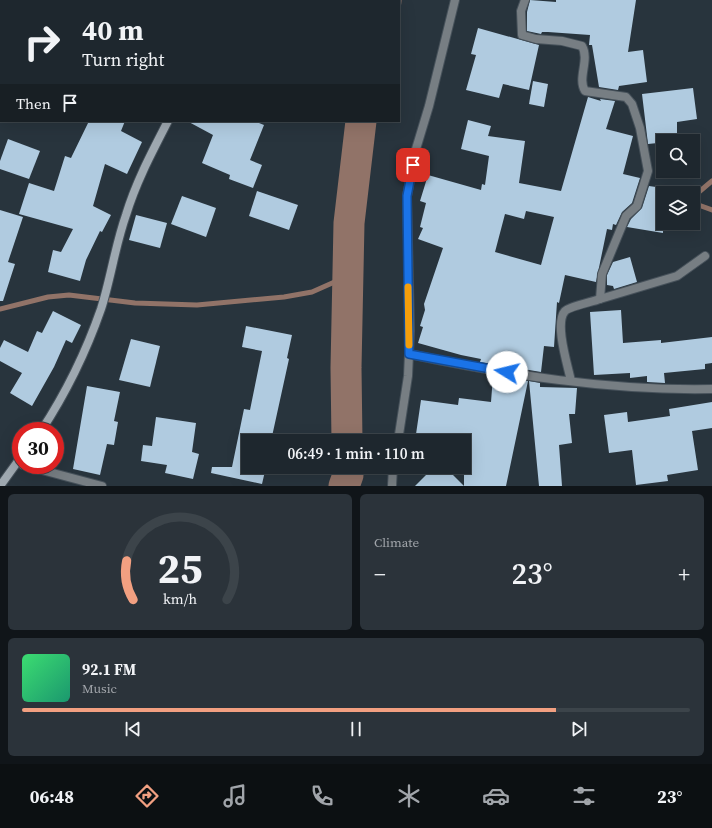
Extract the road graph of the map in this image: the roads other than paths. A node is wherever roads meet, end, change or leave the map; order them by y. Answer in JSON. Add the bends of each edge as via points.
{"nodes":[{"id":1,"x":455,"y":0,"type":"edge"},
{"id":2,"x":524,"y":0,"type":"edge"},
{"id":3,"x":167,"y":122,"type":"edge"},
{"id":4,"x":705,"y":256,"type":"dead end"},
{"id":5,"x":600,"y":299,"type":"junction"},
{"id":6,"x":409,"y":354,"type":"junction"},
{"id":7,"x":571,"y":381,"type":"junction"},
{"id":8,"x":712,"y":389,"type":"edge"},
{"id":9,"x":47,"y":422,"type":"edge"},
{"id":10,"x":399,"y":434,"type":"edge"},
{"id":11,"x":12,"y":472,"type":"edge"},
{"id":12,"x":61,"y":474,"type":"edge"},
{"id":13,"x":393,"y":474,"type":"edge"},
{"id":14,"x":0,"y":486,"type":"edge"},
{"id":15,"x":102,"y":486,"type":"edge"},
{"id":16,"x":392,"y":486,"type":"edge"}],
"edges":[{"from":1,"to":6,"type":"street","via":[[416,149],[407,196]]},
{"from":2,"to":5,"type":"street","via":[[521,11],[522,35],[582,46],[585,54],[582,86],[585,91],[626,97],[632,104],[640,128],[648,171],[637,206],[626,216],[602,274]]},
{"from":3,"to":9,"type":"street","via":[[141,173],[128,207],[101,308],[79,364]]},
{"from":4,"to":5,"type":"street","via":[[677,276]]},
{"from":5,"to":7,"type":"street","via":[[565,310],[560,318],[560,330]]},
{"from":6,"to":7,"type":"street","via":[[494,371]]},
{"from":6,"to":10,"type":"street"},
{"from":7,"to":8,"type":"street","via":[[628,388]]},
{"from":11,"to":14,"type":"street"},
{"from":12,"to":15,"type":"street"},
{"from":13,"to":16,"type":"street"}]}
